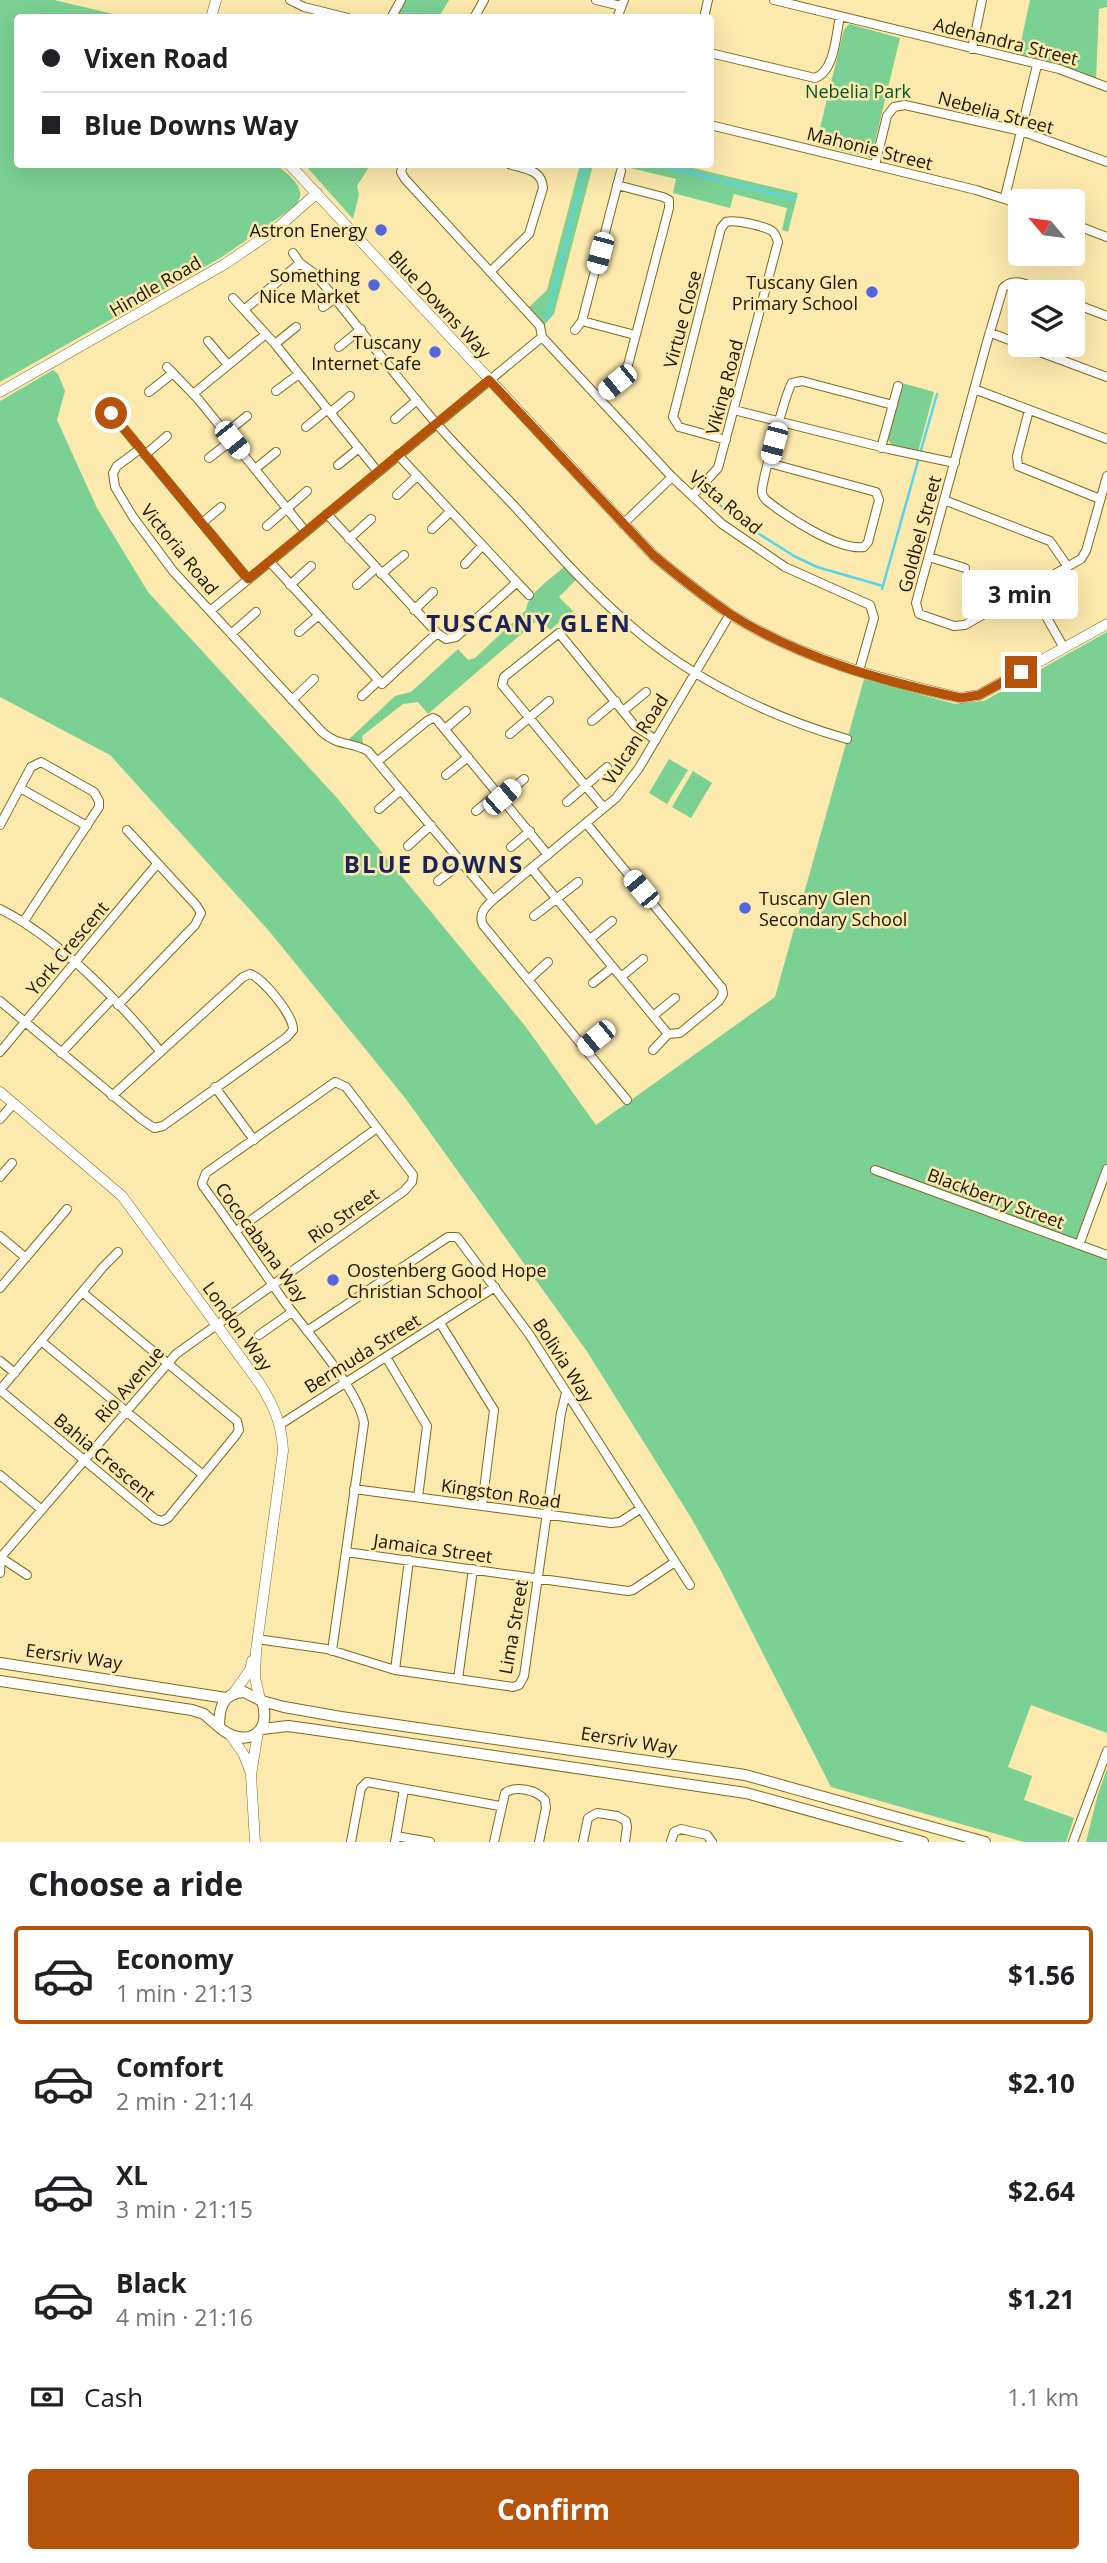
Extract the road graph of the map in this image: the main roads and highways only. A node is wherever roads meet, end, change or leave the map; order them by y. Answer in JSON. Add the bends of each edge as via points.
{"nodes":[{"id":1,"x":0,"y":1663,"type":"edge"},
{"id":2,"x":0,"y":1681,"type":"edge"},
{"id":3,"x":230,"y":1696,"type":"junction"},
{"id":4,"x":261,"y":1700,"type":"junction"},
{"id":5,"x":219,"y":1727,"type":"junction"},
{"id":6,"x":260,"y":1730,"type":"junction"},
{"id":7,"x":923,"y":1842,"type":"edge"},
{"id":8,"x":985,"y":1842,"type":"edge"}],
"edges":[{"from":1,"to":3,"type":"main road","name":"Eersriv Way"},
{"from":2,"to":5,"type":"main road","name":"Eersriv Way","via":[[192,1710]]},
{"from":3,"to":4,"type":"main road","via":[[244,1692]]},
{"from":3,"to":5,"type":"main road","via":[[220,1708]]},
{"from":4,"to":6,"type":"main road","via":[[266,1713]]},
{"from":4,"to":8,"type":"main road","name":"Eersriv Way","via":[[341,1717],[745,1776]]},
{"from":5,"to":6,"type":"main road","via":[[231,1736],[245,1738]]},
{"from":6,"to":7,"type":"main road","name":"Eersriv Way","via":[[288,1726],[746,1793]]}]}
